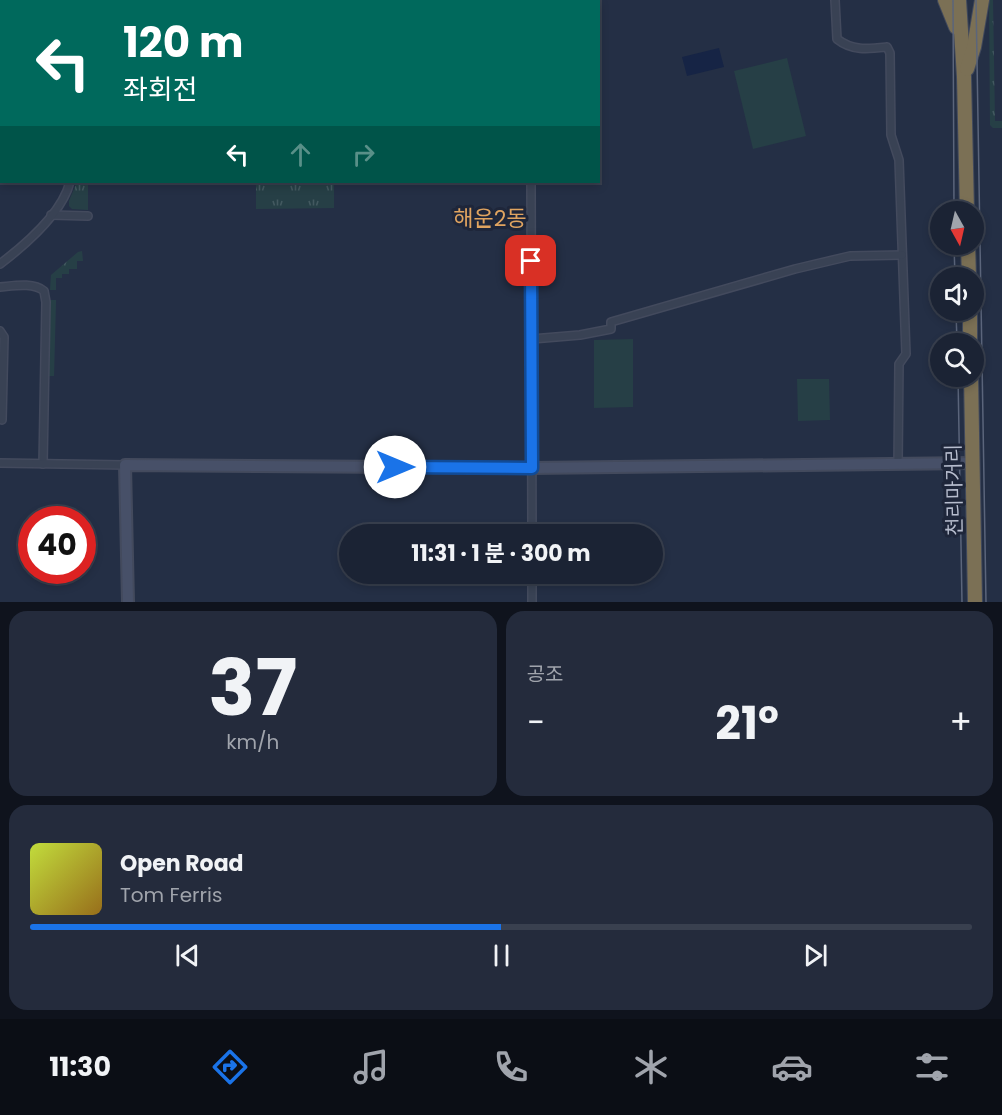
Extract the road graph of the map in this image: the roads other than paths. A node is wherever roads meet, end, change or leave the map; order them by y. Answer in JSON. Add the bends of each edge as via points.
{"nodes":[{"id":1,"x":835,"y":0,"type":"edge"},
{"id":2,"x":945,"y":0,"type":"edge"},
{"id":3,"x":959,"y":0,"type":"edge"},
{"id":4,"x":968,"y":0,"type":"edge"},
{"id":5,"x":982,"y":0,"type":"edge"},
{"id":6,"x":964,"y":77,"type":"junction"},
{"id":7,"x":70,"y":183,"type":"edge"},
{"id":8,"x":531,"y":183,"type":"edge"},
{"id":9,"x":967,"y":201,"type":"edge"},
{"id":10,"x":51,"y":215,"type":"junction"},
{"id":11,"x":88,"y":216,"type":"dead end"},
{"id":12,"x":902,"y":255,"type":"junction"},
{"id":13,"x":0,"y":264,"type":"edge"},
{"id":14,"x":0,"y":286,"type":"edge"},
{"id":15,"x":0,"y":331,"type":"edge"},
{"id":16,"x":532,"y":339,"type":"junction"},
{"id":17,"x":971,"y":387,"type":"edge"},
{"id":18,"x":2,"y":420,"type":"dead end"},
{"id":19,"x":0,"y":463,"type":"edge"},
{"id":20,"x":973,"y":463,"type":"junction"},
{"id":21,"x":43,"y":464,"type":"junction"},
{"id":22,"x":125,"y":465,"type":"junction"},
{"id":23,"x":898,"y":465,"type":"junction"},
{"id":24,"x":532,"y":468,"type":"junction"},
{"id":25,"x":532,"y":524,"type":"edge"},
{"id":26,"x":532,"y":584,"type":"edge"},
{"id":27,"x":128,"y":602,"type":"edge"},
{"id":28,"x":532,"y":602,"type":"edge"},
{"id":29,"x":975,"y":602,"type":"edge"}],
"edges":[{"from":1,"to":12,"type":"street","via":[[837,39],[855,49],[887,47],[890,53],[891,135],[899,160]]},
{"from":2,"to":6,"type":"highway","via":[[956,26]]},
{"from":3,"to":6,"type":"highway"},
{"from":4,"to":6,"type":"highway"},
{"from":5,"to":6,"type":"highway"},
{"from":6,"to":9,"type":"highway"},
{"from":7,"to":10,"type":"street"},
{"from":8,"to":16,"type":"street"},
{"from":10,"to":11,"type":"street"},
{"from":10,"to":13,"type":"street","via":[[28,242]]},
{"from":12,"to":16,"type":"street","via":[[850,256],[611,322],[611,329]]},
{"from":12,"to":23,"type":"street","via":[[906,354],[899,364]]},
{"from":14,"to":21,"type":"street","via":[[40,287],[44,291]]},
{"from":15,"to":18,"type":"street","via":[[4,337]]},
{"from":16,"to":24,"type":"street"},
{"from":17,"to":20,"type":"highway","name":"천리마거리"},
{"from":19,"to":21,"type":"street"},
{"from":20,"to":23,"type":"street"},
{"from":20,"to":29,"type":"highway","name":"천리마거리"},
{"from":21,"to":22,"type":"street"},
{"from":22,"to":24,"type":"street"},
{"from":22,"to":27,"type":"street"},
{"from":23,"to":24,"type":"street"},
{"from":24,"to":25,"type":"street"},
{"from":26,"to":28,"type":"street"}]}
